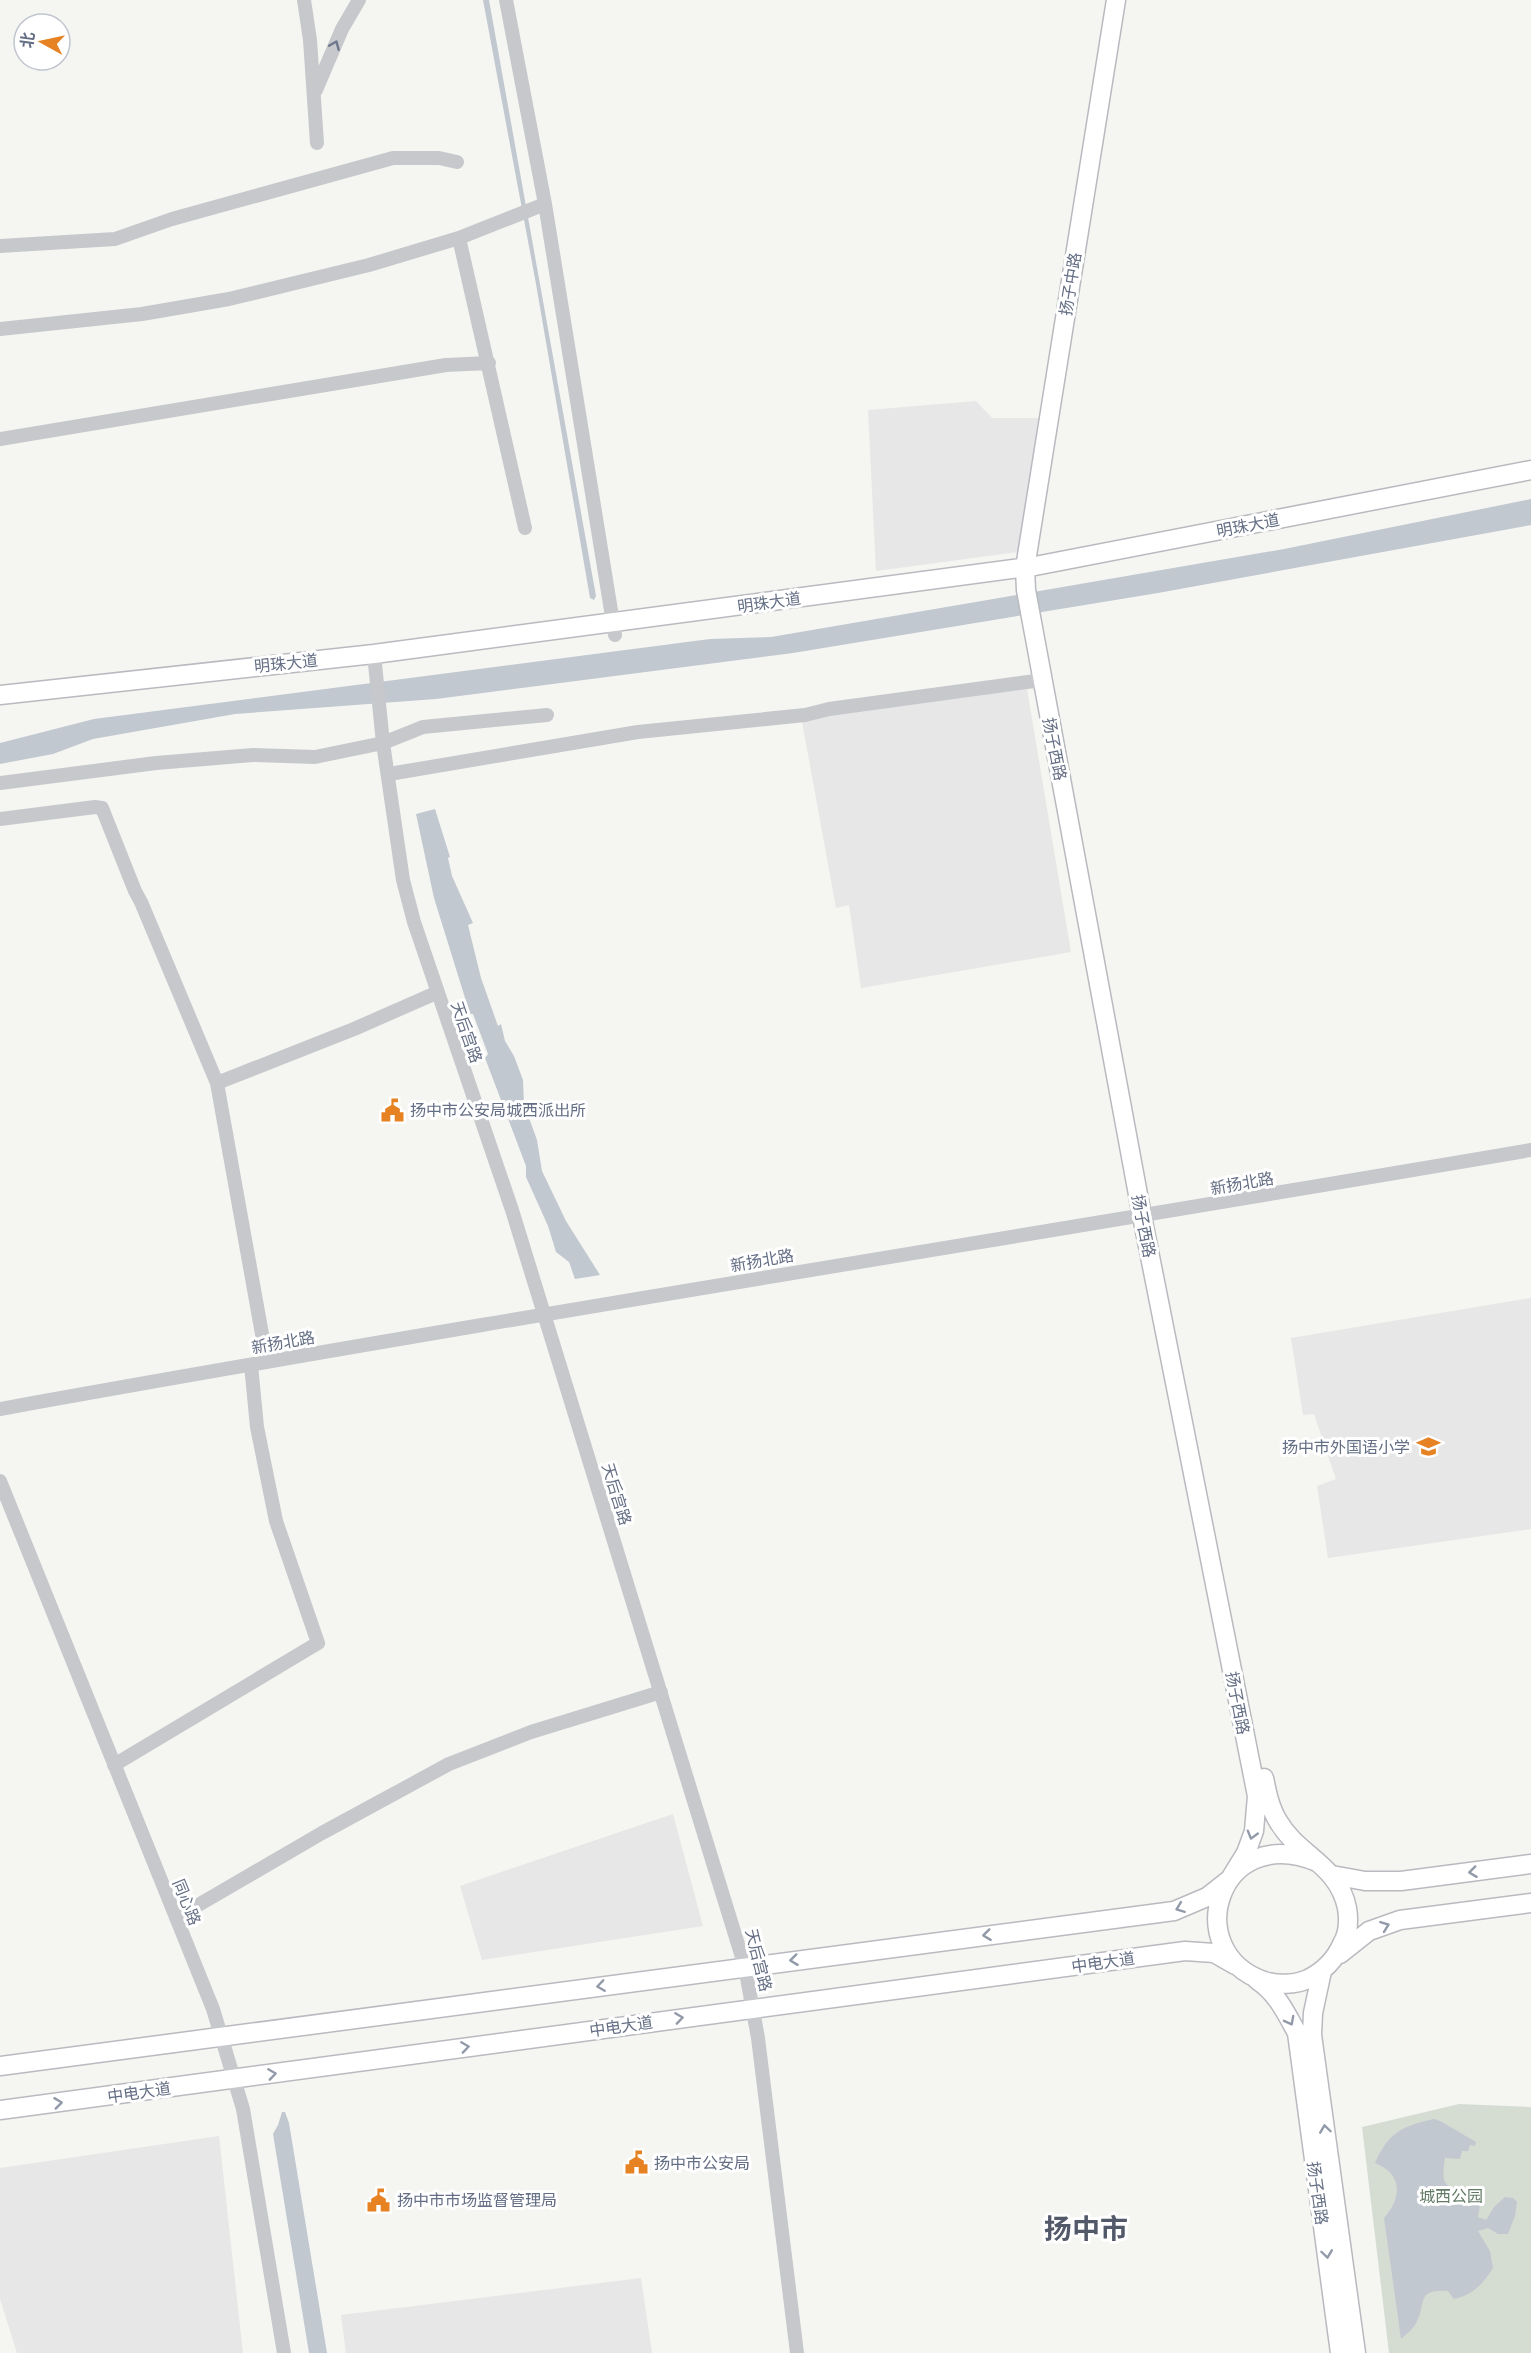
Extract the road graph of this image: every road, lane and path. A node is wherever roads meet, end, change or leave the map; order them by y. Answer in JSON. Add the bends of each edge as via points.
{"nodes":[{"id":1,"x":304,"y":0,"type":"edge"},
{"id":2,"x":359,"y":0,"type":"edge"},
{"id":3,"x":506,"y":0,"type":"edge"},
{"id":4,"x":1116,"y":0,"type":"edge"},
{"id":5,"x":1128,"y":0,"type":"edge"},
{"id":6,"x":315,"y":92,"type":"junction"},
{"id":7,"x":317,"y":142,"type":"dead end"},
{"id":8,"x":457,"y":162,"type":"dead end"},
{"id":9,"x":542,"y":206,"type":"junction"},
{"id":10,"x":459,"y":238,"type":"junction"},
{"id":11,"x":0,"y":246,"type":"edge"},
{"id":12,"x":0,"y":329,"type":"edge"},
{"id":13,"x":489,"y":363,"type":"junction"},
{"id":14,"x":0,"y":439,"type":"edge"},
{"id":15,"x":1531,"y":470,"type":"edge"},
{"id":16,"x":1531,"y":482,"type":"edge"},
{"id":17,"x":525,"y":528,"type":"dead end"},
{"id":18,"x":1031,"y":578,"type":"junction"},
{"id":19,"x":1036,"y":622,"type":"junction"},
{"id":20,"x":614,"y":629,"type":"junction"},
{"id":21,"x":375,"y":665,"type":"junction"},
{"id":22,"x":1042,"y":680,"type":"junction"},
{"id":23,"x":0,"y":695,"type":"edge"},
{"id":24,"x":0,"y":707,"type":"edge"},
{"id":25,"x":547,"y":715,"type":"dead end"},
{"id":26,"x":383,"y":743,"type":"junction"},
{"id":27,"x":389,"y":774,"type":"junction"},
{"id":28,"x":0,"y":783,"type":"edge"},
{"id":29,"x":0,"y":819,"type":"edge"},
{"id":30,"x":436,"y":993,"type":"junction"},
{"id":31,"x":218,"y":1083,"type":"junction"},
{"id":32,"x":1531,"y":1150,"type":"edge"},
{"id":33,"x":1146,"y":1216,"type":"junction"},
{"id":34,"x":544,"y":1314,"type":"junction"},
{"id":35,"x":267,"y":1362,"type":"junction"},
{"id":36,"x":251,"y":1365,"type":"junction"},
{"id":37,"x":0,"y":1409,"type":"edge"},
{"id":38,"x":0,"y":1481,"type":"edge"},
{"id":39,"x":661,"y":1692,"type":"junction"},
{"id":40,"x":114,"y":1765,"type":"junction"},
{"id":41,"x":1317,"y":1862,"type":"junction"},
{"id":42,"x":1531,"y":1864,"type":"edge"},
{"id":43,"x":1332,"y":1875,"type":"junction"},
{"id":44,"x":1230,"y":1879,"type":"junction"},
{"id":45,"x":1531,"y":1903,"type":"edge"},
{"id":46,"x":176,"y":1918,"type":"junction"},
{"id":47,"x":1336,"y":1956,"type":"junction"},
{"id":48,"x":745,"y":1966,"type":"junction"},
{"id":49,"x":1322,"y":1971,"type":"junction"},
{"id":50,"x":1246,"y":1972,"type":"junction"},
{"id":51,"x":753,"y":2007,"type":"junction"},
{"id":52,"x":222,"y":2036,"type":"junction"},
{"id":53,"x":0,"y":2066,"type":"edge"},
{"id":54,"x":235,"y":2079,"type":"junction"},
{"id":55,"x":0,"y":2110,"type":"edge"},
{"id":56,"x":284,"y":2353,"type":"edge"},
{"id":57,"x":797,"y":2353,"type":"edge"},
{"id":58,"x":1340,"y":2353,"type":"edge"},
{"id":59,"x":1356,"y":2353,"type":"edge"}],
"edges":[{"from":1,"to":6,"type":"street"},
{"from":6,"to":2,"type":"street","one_way":true},
{"from":3,"to":9,"type":"street"},
{"from":4,"to":18,"type":"main road","name":"扬子中路"},
{"from":5,"to":18,"type":"main road","name":"扬子中路"},
{"from":6,"to":7,"type":"street"},
{"from":8,"to":11,"type":"street","via":[[393,158],[172,219],[115,239]]},
{"from":9,"to":10,"type":"street"},
{"from":9,"to":20,"type":"street"},
{"from":10,"to":12,"type":"street","via":[[369,265],[229,299],[142,314]]},
{"from":10,"to":13,"type":"street"},
{"from":13,"to":14,"type":"street","via":[[446,365]]},
{"from":13,"to":17,"type":"street"},
{"from":15,"to":18,"type":"main road","name":"明珠大道"},
{"from":16,"to":18,"type":"main road","name":"明珠大道"},
{"from":18,"to":19,"type":"main road","name":"扬子西路"},
{"from":18,"to":20,"type":"main road","name":"明珠大道"},
{"from":19,"to":22,"type":"main road","name":"扬子西路"},
{"from":19,"to":33,"type":"main road","name":"扬子西路"},
{"from":20,"to":21,"type":"main road","name":"明珠大道"},
{"from":21,"to":23,"type":"main road","name":"明珠大道"},
{"from":21,"to":24,"type":"main road","name":"明珠大道"},
{"from":21,"to":26,"type":"street","name":"天后宫路"},
{"from":22,"to":27,"type":"street","via":[[805,715],[638,732]]},
{"from":22,"to":33,"type":"main road","name":"扬子西路"},
{"from":25,"to":26,"type":"street","via":[[423,727]]},
{"from":26,"to":27,"type":"street","name":"天后宫路"},
{"from":26,"to":28,"type":"street","via":[[315,757],[253,755],[156,763]]},
{"from":27,"to":30,"type":"street","name":"天后宫路","via":[[403,880]]},
{"from":29,"to":31,"type":"street","via":[[102,808]]},
{"from":30,"to":31,"type":"street"},
{"from":30,"to":34,"type":"street","name":"天后宫路"},
{"from":31,"to":35,"type":"street"},
{"from":32,"to":33,"type":"street","name":"新扬北路"},
{"from":33,"to":34,"type":"street","name":"新扬北路"},
{"from":33,"to":41,"type":"main road","name":"扬子西路","via":[[1268,1797],[1278,1822]]},
{"from":33,"to":44,"type":"main road","name":"扬子西路","one_way":true,"via":[[1257,1796],[1254,1831]]},
{"from":34,"to":35,"type":"street","name":"新扬北路"},
{"from":34,"to":39,"type":"street","name":"天后宫路"},
{"from":35,"to":36,"type":"street","name":"新扬北路"},
{"from":36,"to":37,"type":"street","name":"新扬北路"},
{"from":36,"to":40,"type":"street","via":[[257,1427],[276,1521],[318,1643]]},
{"from":38,"to":40,"type":"street","name":"同心路"},
{"from":39,"to":46,"type":"street","via":[[531,1732],[449,1764]]},
{"from":39,"to":48,"type":"street","name":"天后宫路"},
{"from":40,"to":46,"type":"street","name":"同心路"},
{"from":41,"to":43,"type":"main road"},
{"from":41,"to":44,"type":"main road","via":[[1299,1854],[1280,1852],[1243,1865]]},
{"from":42,"to":43,"type":"main road","one_way":true,"via":[[1401,1881],[1365,1881]]},
{"from":43,"to":47,"type":"main road","via":[[1344,1894],[1348,1916],[1345,1938]]},
{"from":44,"to":48,"type":"main road","one_way":true,"via":[[1207,1897],[1174,1911]]},
{"from":44,"to":50,"type":"main road","via":[[1217,1914],[1219,1934],[1226,1952]]},
{"from":47,"to":45,"type":"main road","one_way":true,"via":[[1369,1931],[1400,1920]]},
{"from":46,"to":52,"type":"street","name":"同心路"},
{"from":47,"to":49,"type":"main road"},
{"from":48,"to":51,"type":"street","name":"天后宫路"},
{"from":48,"to":52,"type":"main road","one_way":true},
{"from":49,"to":50,"type":"main road","via":[[1288,1984],[1270,1983]]},
{"from":59,"to":49,"type":"main road","name":"扬子西路","one_way":true,"via":[[1312,2035]]},
{"from":50,"to":51,"type":"main road","name":"中电大道","via":[[1214,1953],[1185,1951]]},
{"from":50,"to":58,"type":"main road","name":"扬子西路","one_way":true,"via":[[1268,1987],[1297,2033]]},
{"from":54,"to":51,"type":"main road","name":"中电大道","one_way":true},
{"from":51,"to":57,"type":"street","name":"天后宫路"},
{"from":52,"to":53,"type":"main road"},
{"from":52,"to":54,"type":"street","name":"同心路"},
{"from":55,"to":54,"type":"main road","name":"中电大道","one_way":true},
{"from":54,"to":56,"type":"street","name":"同心路"}]}
